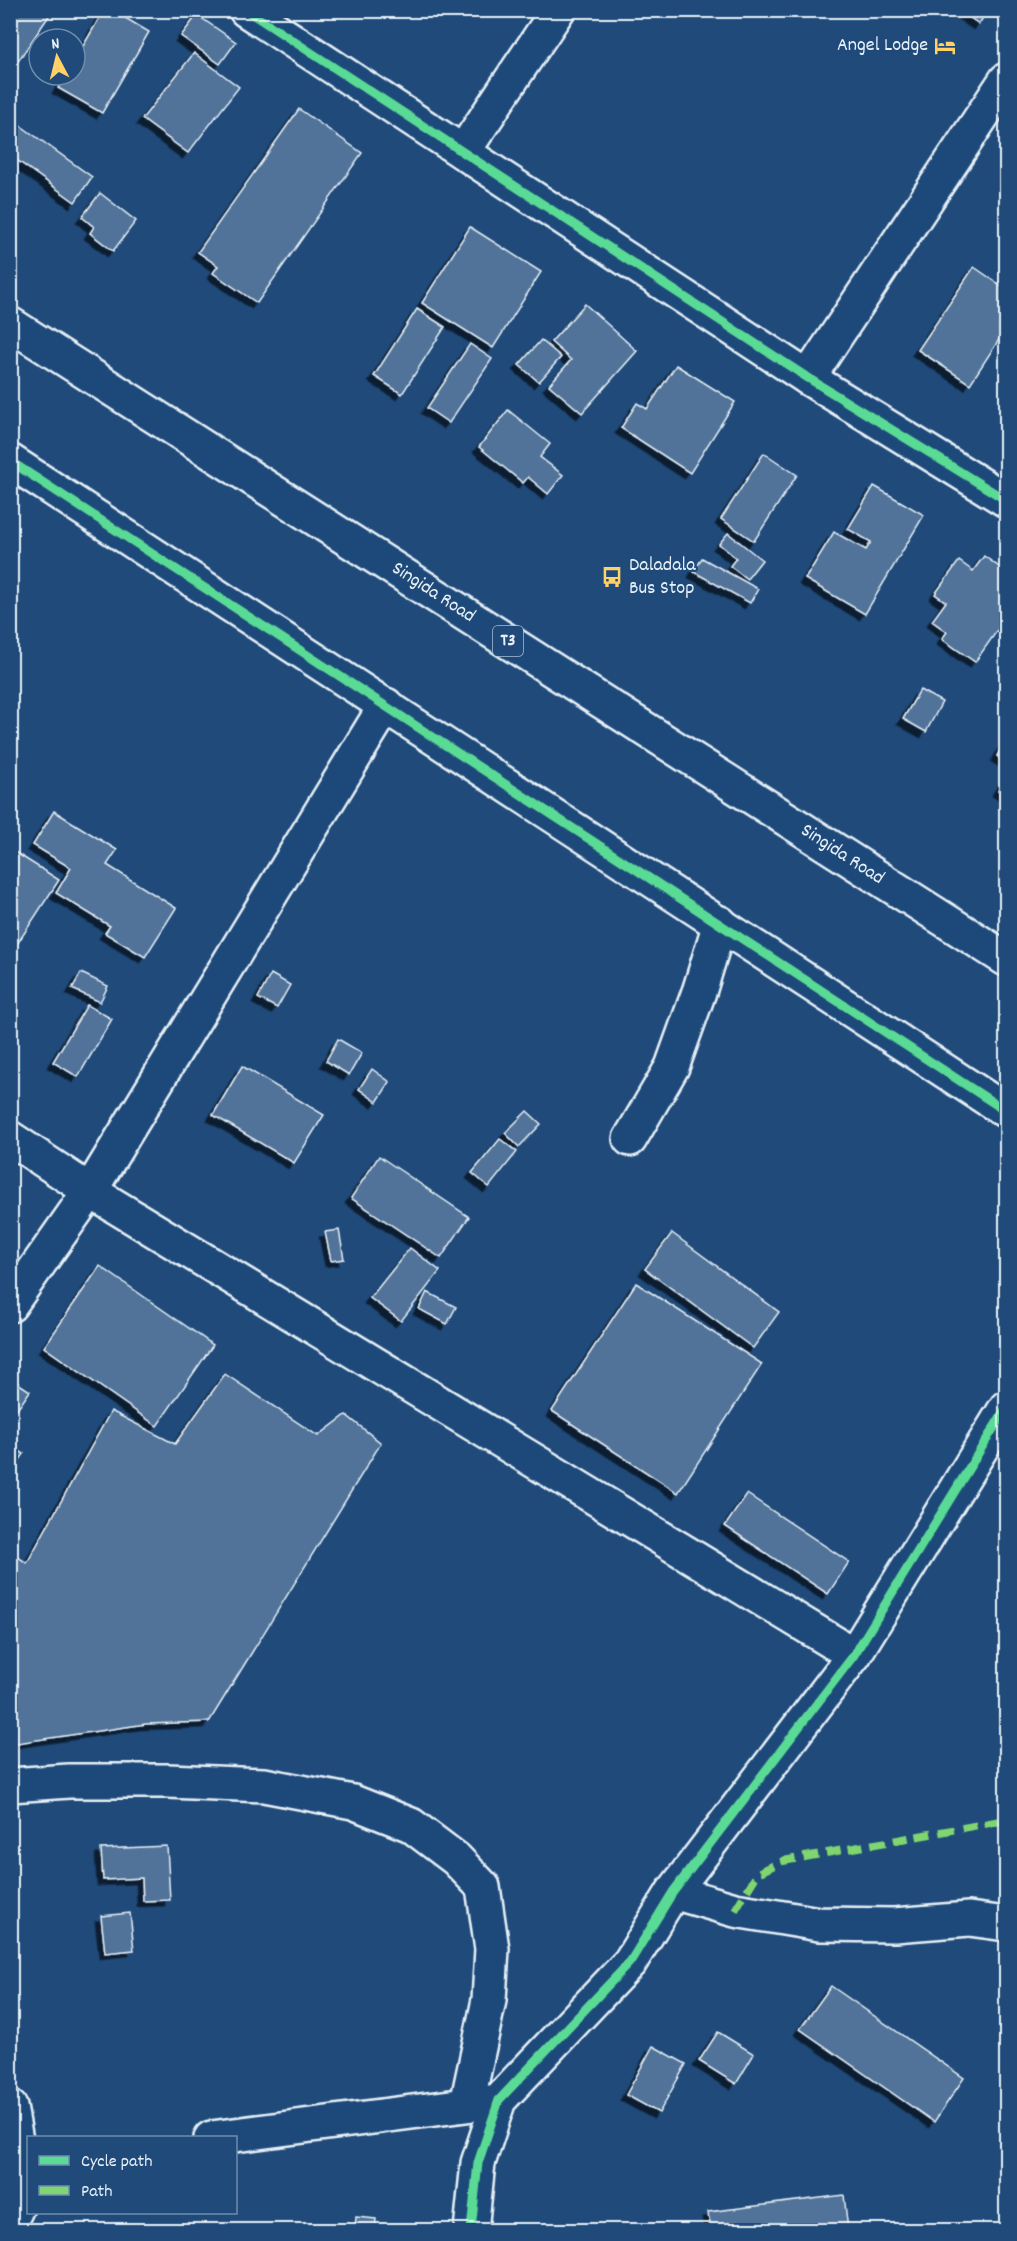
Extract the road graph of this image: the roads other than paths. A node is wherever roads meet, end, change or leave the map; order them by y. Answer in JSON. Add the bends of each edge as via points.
{"nodes":[{"id":1,"x":246,"y":10,"type":"edge"},
{"id":2,"x":558,"y":10,"type":"edge"},
{"id":3,"x":1006,"y":80,"type":"edge"},
{"id":4,"x":463,"y":152,"type":"junction"},
{"id":5,"x":10,"y":324,"type":"edge"},
{"id":6,"x":808,"y":378,"type":"junction"},
{"id":7,"x":10,"y":462,"type":"edge"},
{"id":8,"x":1006,"y":500,"type":"edge"},
{"id":9,"x":386,"y":705,"type":"junction"},
{"id":10,"x":720,"y":923,"type":"junction"},
{"id":11,"x":1006,"y":959,"type":"edge"},
{"id":12,"x":1006,"y":1111,"type":"edge"},
{"id":13,"x":10,"y":1138,"type":"edge"},
{"id":14,"x":630,"y":1139,"type":"dead end"},
{"id":15,"x":90,"y":1191,"type":"junction"},
{"id":16,"x":10,"y":1305,"type":"edge"},
{"id":17,"x":1006,"y":1408,"type":"edge"},
{"id":18,"x":854,"y":1655,"type":"junction"},
{"id":19,"x":10,"y":1785,"type":"edge"},
{"id":20,"x":673,"y":1892,"type":"junction"},
{"id":21,"x":1006,"y":1924,"type":"edge"},
{"id":22,"x":483,"y":2102,"type":"junction"},
{"id":23,"x":10,"y":2107,"type":"edge"},
{"id":24,"x":227,"y":2136,"type":"edge"},
{"id":25,"x":27,"y":2189,"type":"edge"},
{"id":26,"x":10,"y":2222,"type":"edge"},
{"id":27,"x":471,"y":2230,"type":"edge"}],
"edges":[{"from":1,"to":4,"type":"main road"},
{"from":2,"to":4,"type":"main road"},
{"from":3,"to":6,"type":"main road"},
{"from":4,"to":6,"type":"main road"},
{"from":5,"to":11,"type":"main road","name":"Singida Road","number":"T3"},
{"from":6,"to":8,"type":"main road"},
{"from":7,"to":9,"type":"main road"},
{"from":9,"to":10,"type":"main road"},
{"from":9,"to":15,"type":"main road"},
{"from":10,"to":12,"type":"main road"},
{"from":10,"to":14,"type":"main road","via":[[672,1067]]},
{"from":13,"to":15,"type":"main road"},
{"from":15,"to":16,"type":"main road"},
{"from":15,"to":18,"type":"main road"},
{"from":17,"to":18,"type":"main road"},
{"from":18,"to":20,"type":"main road"},
{"from":19,"to":22,"type":"main road","via":[[69,1780],[264,1785],[353,1802],[411,1825],[456,1859],[483,1887],[492,1949],[489,2000],[479,2056]]},
{"from":20,"to":21,"type":"main road","via":[[735,1910],[819,1924],[894,1925],[969,1919]]},
{"from":20,"to":22,"type":"main road","via":[[630,1962]]},
{"from":22,"to":24,"type":"main road"},
{"from":22,"to":27,"type":"main road"},
{"from":23,"to":25,"type":"main road"},
{"from":25,"to":26,"type":"main road"}]}
